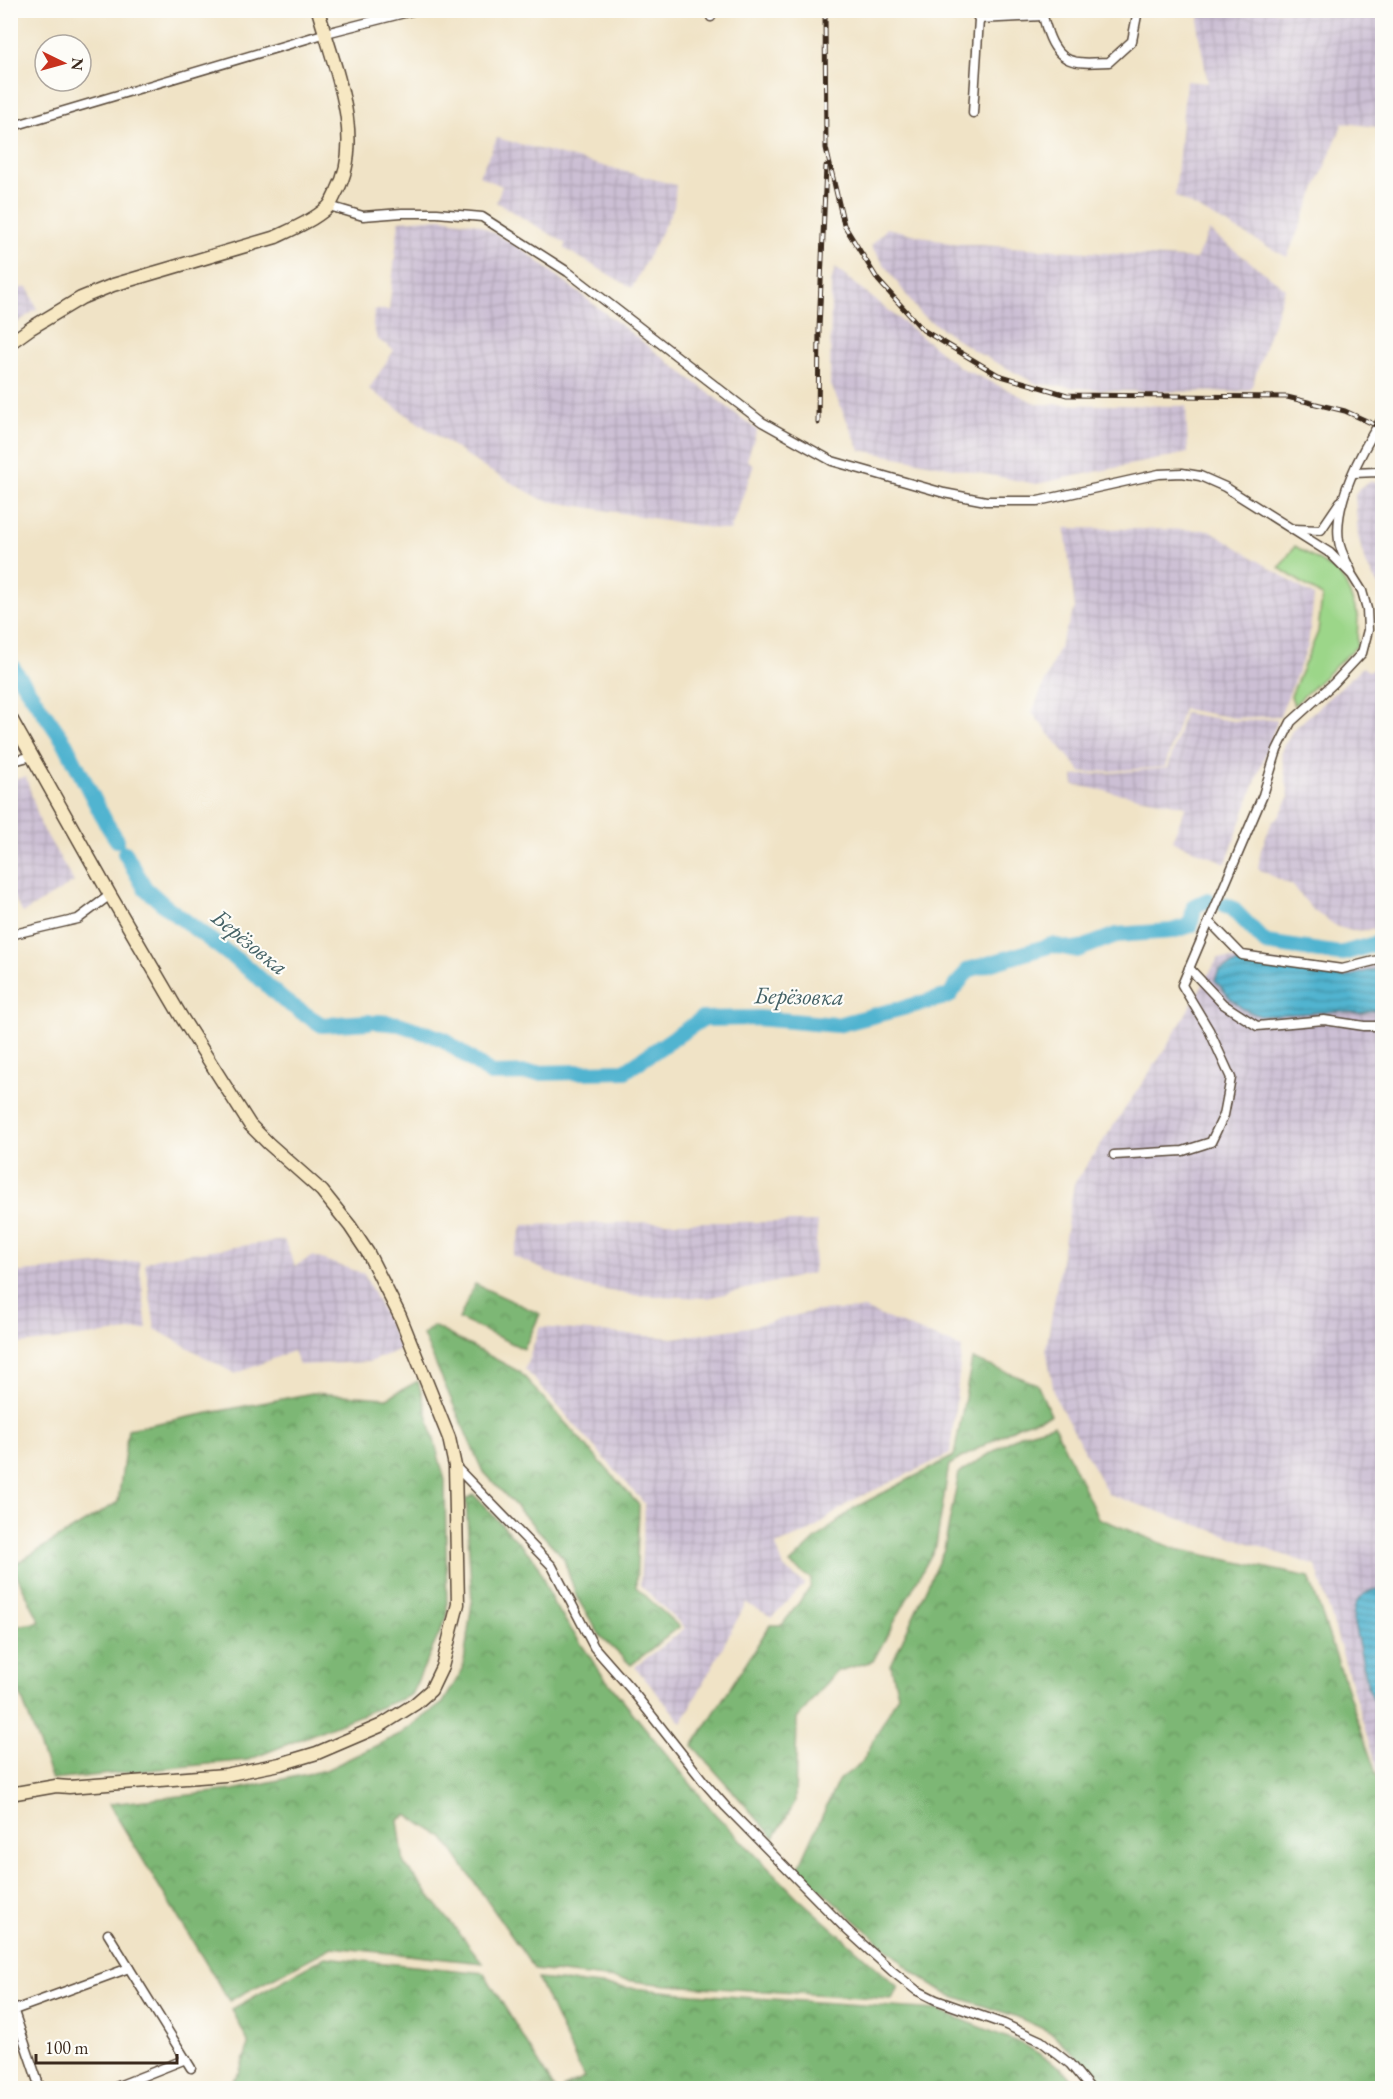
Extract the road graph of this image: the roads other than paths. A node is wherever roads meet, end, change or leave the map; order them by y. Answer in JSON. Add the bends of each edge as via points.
{"nodes":[{"id":1,"x":318,"y":10,"type":"edge"},
{"id":2,"x":416,"y":10,"type":"edge"},
{"id":3,"x":973,"y":10,"type":"edge"},
{"id":4,"x":1138,"y":10,"type":"edge"},
{"id":5,"x":1042,"y":13,"type":"edge"},
{"id":6,"x":979,"y":19,"type":"junction"},
{"id":7,"x":324,"y":34,"type":"junction"},
{"id":8,"x":973,"y":113,"type":"dead end"},
{"id":9,"x":10,"y":127,"type":"edge"},
{"id":10,"x":329,"y":206,"type":"junction"},
{"id":11,"x":10,"y":343,"type":"edge"},
{"id":12,"x":1383,"y":419,"type":"edge"},
{"id":13,"x":1354,"y":473,"type":"junction"},
{"id":14,"x":1383,"y":473,"type":"edge"},
{"id":15,"x":1341,"y":501,"type":"junction"},
{"id":16,"x":1292,"y":529,"type":"junction"},
{"id":17,"x":1352,"y":575,"type":"junction"},
{"id":18,"x":10,"y":717,"type":"edge"},
{"id":19,"x":32,"y":756,"type":"junction"},
{"id":20,"x":10,"y":762,"type":"edge"},
{"id":21,"x":110,"y":895,"type":"junction"},
{"id":22,"x":1209,"y":921,"type":"junction"},
{"id":23,"x":10,"y":934,"type":"edge"},
{"id":24,"x":1383,"y":959,"type":"edge"},
{"id":25,"x":1189,"y":968,"type":"junction"},
{"id":26,"x":1383,"y":1026,"type":"edge"},
{"id":27,"x":1114,"y":1155,"type":"dead end"},
{"id":28,"x":455,"y":1466,"type":"junction"},
{"id":29,"x":10,"y":1794,"type":"edge"},
{"id":30,"x":108,"y":1934,"type":"dead end"},
{"id":31,"x":129,"y":1968,"type":"junction"},
{"id":32,"x":10,"y":2000,"type":"edge"},
{"id":33,"x":14,"y":2010,"type":"junction"},
{"id":34,"x":186,"y":2059,"type":"junction"},
{"id":35,"x":191,"y":2068,"type":"dead end"},
{"id":36,"x":40,"y":2088,"type":"edge"},
{"id":37,"x":113,"y":2088,"type":"edge"},
{"id":38,"x":1090,"y":2088,"type":"edge"}],
"edges":[{"from":1,"to":7,"type":"street"},
{"from":2,"to":7,"type":"street"},
{"from":3,"to":6,"type":"street"},
{"from":4,"to":5,"type":"street","via":[[1132,41],[1109,62],[1077,63],[1061,57]]},
{"from":5,"to":6,"type":"street"},
{"from":6,"to":8,"type":"street"},
{"from":7,"to":9,"type":"street"},
{"from":7,"to":10,"type":"street","via":[[342,90],[349,144],[343,180]]},
{"from":10,"to":11,"type":"street","via":[[276,237],[81,297]]},
{"from":10,"to":16,"type":"street","via":[[363,216],[402,213],[482,217],[568,272],[762,422],[832,461],[986,501],[1038,501],[1182,472],[1225,487]]},
{"from":12,"to":13,"type":"street"},
{"from":13,"to":14,"type":"street"},
{"from":13,"to":15,"type":"street"},
{"from":15,"to":16,"type":"street","via":[[1321,530]]},
{"from":15,"to":17,"type":"street","via":[[1339,541]]},
{"from":16,"to":17,"type":"street","via":[[1330,553]]},
{"from":17,"to":22,"type":"street","via":[[1367,609],[1368,630],[1362,653],[1291,722]]},
{"from":18,"to":19,"type":"street"},
{"from":19,"to":20,"type":"street"},
{"from":19,"to":21,"type":"street"},
{"from":21,"to":23,"type":"street","via":[[78,919]]},
{"from":21,"to":28,"type":"street","via":[[250,1125],[322,1191],[368,1253],[400,1316],[449,1437]]},
{"from":22,"to":24,"type":"street","via":[[1242,955],[1342,969]]},
{"from":22,"to":25,"type":"street"},
{"from":25,"to":26,"type":"street","via":[[1223,1004],[1257,1026],[1324,1020]]},
{"from":25,"to":27,"type":"street","via":[[1182,985],[1231,1078],[1224,1115],[1211,1142],[1183,1150]]},
{"from":28,"to":29,"type":"street","via":[[458,1604],[442,1667],[431,1690],[415,1704],[380,1726],[280,1764],[225,1775],[56,1786]]},
{"from":28,"to":38,"type":"street","via":[[552,1566],[594,1647],[704,1782],[847,1930],[916,1990],[1041,2041],[1070,2064]]},
{"from":30,"to":31,"type":"street"},
{"from":31,"to":33,"type":"street"},
{"from":31,"to":34,"type":"street"},
{"from":32,"to":33,"type":"street"},
{"from":33,"to":36,"type":"street"},
{"from":34,"to":35,"type":"street"},
{"from":34,"to":37,"type":"street"}]}
